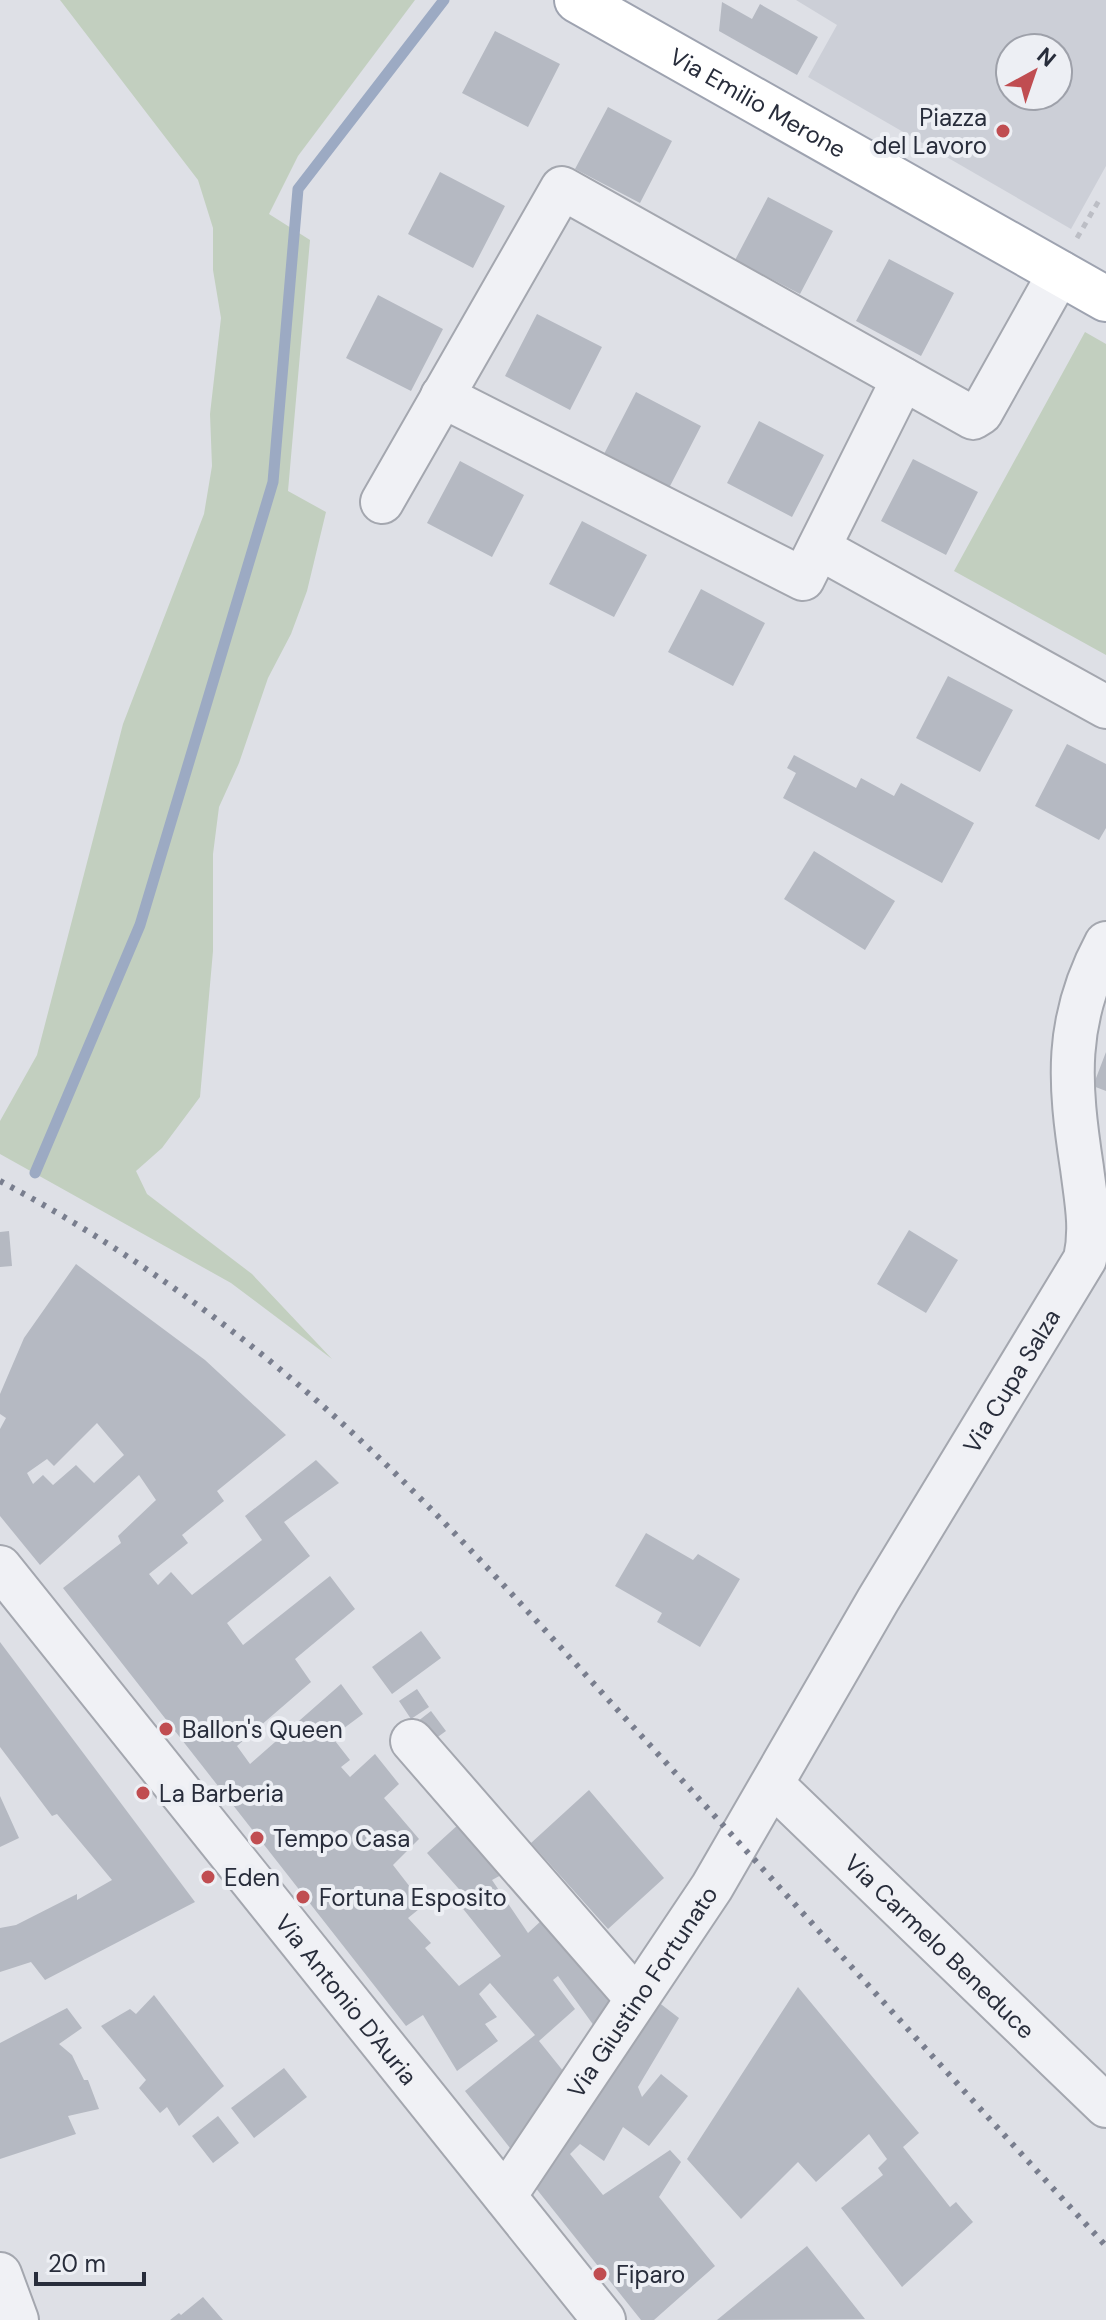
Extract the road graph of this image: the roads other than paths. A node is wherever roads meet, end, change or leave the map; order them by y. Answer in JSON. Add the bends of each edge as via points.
{"nodes":[{"id":1,"x":577,"y":0,"type":"edge"},
{"id":2,"x":1060,"y":272,"type":"junction"},
{"id":3,"x":1106,"y":299,"type":"edge"},
{"id":4,"x":903,"y":379,"type":"junction"},
{"id":5,"x":442,"y":396,"type":"junction"},
{"id":6,"x":382,"y":502,"type":"dead end"},
{"id":7,"x":819,"y":548,"type":"junction"},
{"id":8,"x":1106,"y":707,"type":"edge"},
{"id":9,"x":1106,"y":943,"type":"edge"},
{"id":10,"x":0,"y":1567,"type":"edge"},
{"id":11,"x":412,"y":1741,"type":"dead end"},
{"id":12,"x":773,"y":1785,"type":"junction"},
{"id":13,"x":636,"y":1998,"type":"junction"},
{"id":14,"x":1106,"y":2106,"type":"edge"},
{"id":15,"x":505,"y":2196,"type":"junction"},
{"id":16,"x":0,"y":2274,"type":"edge"},
{"id":17,"x":17,"y":2320,"type":"edge"},
{"id":18,"x":604,"y":2320,"type":"edge"}],
"edges":[{"from":1,"to":2,"type":"main road","name":"Via Emilio Merone"},
{"from":2,"to":3,"type":"main road","name":"Via Emilio Merone"},
{"from":2,"to":4,"type":"street","via":[[978,416],[973,418]]},
{"from":4,"to":5,"type":"street","via":[[562,188]]},
{"from":4,"to":7,"type":"street"},
{"from":5,"to":6,"type":"street"},
{"from":5,"to":7,"type":"street","via":[[803,579]]},
{"from":7,"to":8,"type":"street"},
{"from":9,"to":12,"type":"street","name":"Via Cupa Salza","via":[[1077,1012],[1071,1052],[1089,1209],[1085,1259],[878,1600]]},
{"from":10,"to":15,"type":"street","name":"Via Antonio D'Auria"},
{"from":11,"to":13,"type":"street"},
{"from":12,"to":13,"type":"street","name":"Via Giustino Fortunato"},
{"from":12,"to":14,"type":"street","name":"Via Carmelo Beneduce"},
{"from":13,"to":15,"type":"street","name":"Via Giustino Fortunato"},
{"from":15,"to":18,"type":"street","name":"Via Antonio D'Auria"},
{"from":16,"to":17,"type":"street"}]}
